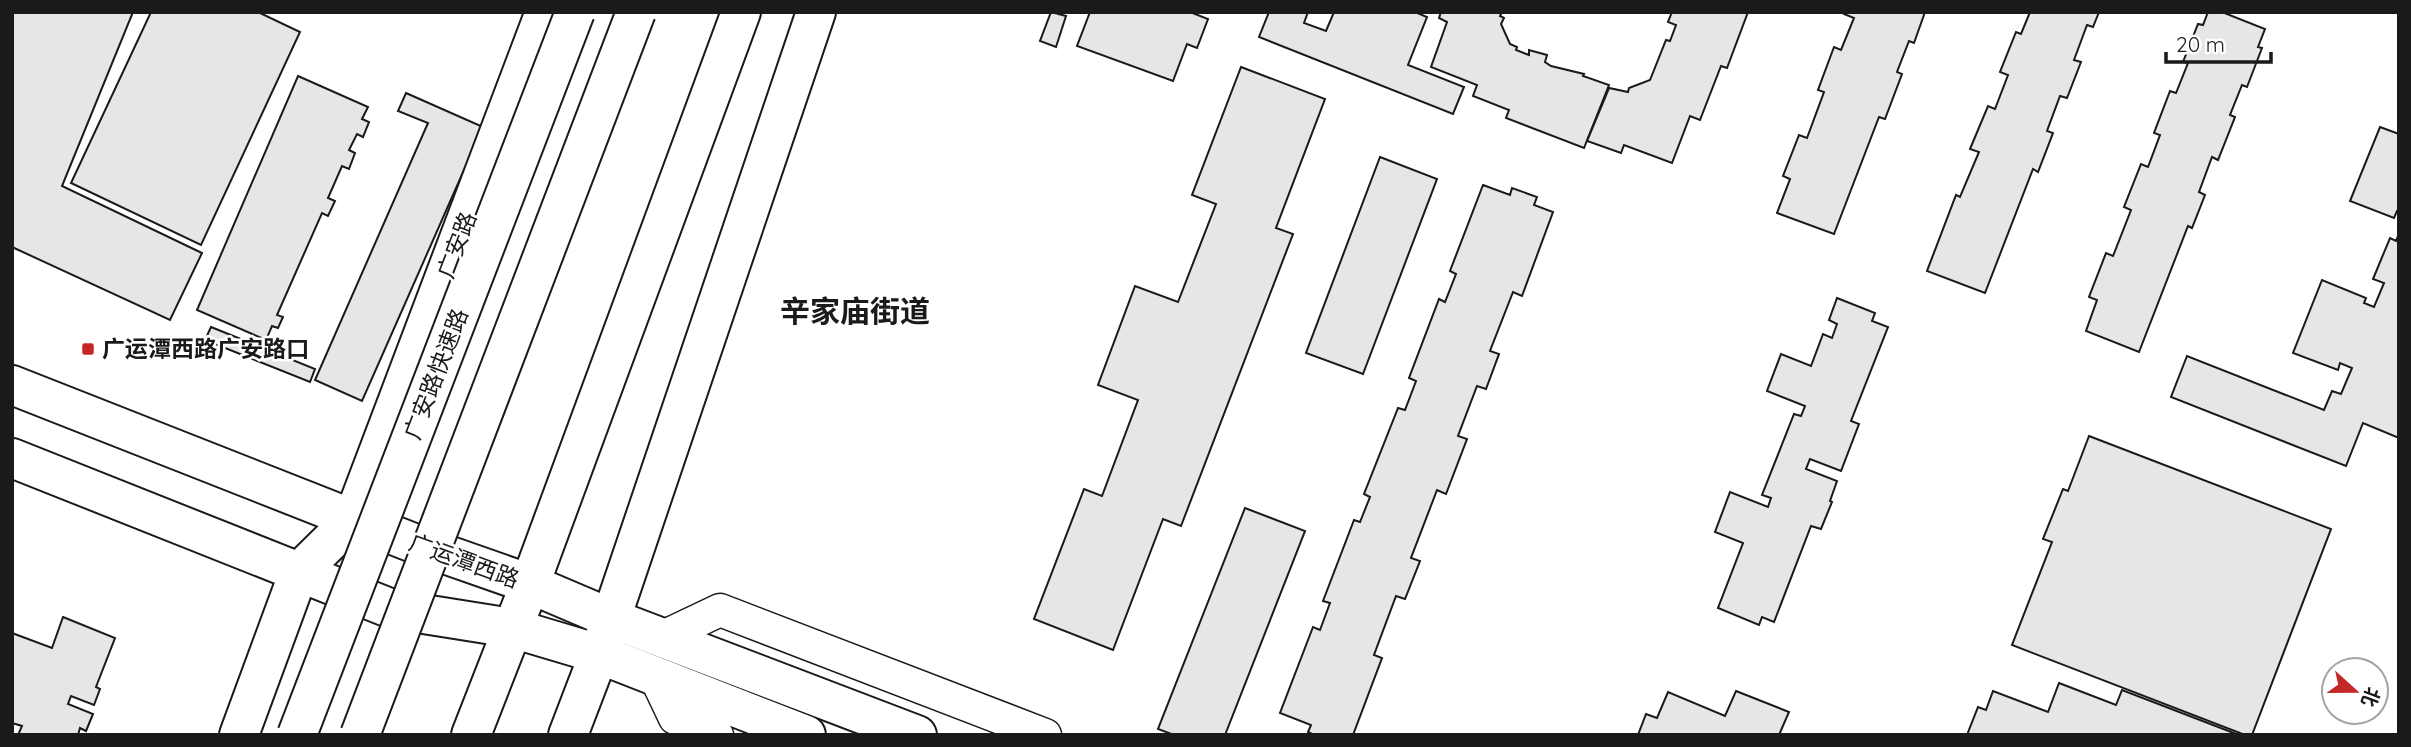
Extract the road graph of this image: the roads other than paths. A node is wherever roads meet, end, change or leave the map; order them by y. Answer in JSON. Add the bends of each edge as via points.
{"nodes":[{"id":1,"x":545,"y":12,"type":"edge"},
{"id":2,"x":575,"y":12,"type":"edge"},
{"id":3,"x":617,"y":12,"type":"edge"},
{"id":4,"x":636,"y":12,"type":"edge"},
{"id":5,"x":741,"y":12,"type":"edge"},
{"id":6,"x":816,"y":12,"type":"edge"},
{"id":7,"x":12,"y":385,"type":"edge"},
{"id":8,"x":12,"y":458,"type":"edge"},
{"id":9,"x":354,"y":519,"type":"junction"},
{"id":10,"x":416,"y":544,"type":"junction"},
{"id":11,"x":299,"y":572,"type":"junction"},
{"id":12,"x":530,"y":584,"type":"junction"},
{"id":13,"x":392,"y":609,"type":"junction"},
{"id":14,"x":512,"y":628,"type":"junction"},
{"id":15,"x":605,"y":636,"type":"junction"},
{"id":16,"x":661,"y":638,"type":"junction"},
{"id":17,"x":655,"y":676,"type":"junction"},
{"id":18,"x":239,"y":735,"type":"edge"},
{"id":19,"x":297,"y":735,"type":"edge"},
{"id":20,"x":346,"y":735,"type":"edge"},
{"id":21,"x":360,"y":735,"type":"edge"},
{"id":22,"x":471,"y":735,"type":"edge"},
{"id":23,"x":568,"y":735,"type":"edge"},
{"id":24,"x":717,"y":735,"type":"edge"},
{"id":25,"x":806,"y":735,"type":"edge"},
{"id":26,"x":917,"y":735,"type":"edge"},
{"id":27,"x":1045,"y":735,"type":"edge"}],
"edges":[{"from":1,"to":9,"type":"main road","name":"广安路"},
{"from":2,"to":19,"type":"main road","name":"广安路快速路","bridge":true},
{"from":3,"to":10,"type":"main road"},
{"from":4,"to":21,"type":"main road","bridge":true},
{"from":5,"to":12,"type":"main road"},
{"from":6,"to":15,"type":"main road"},
{"from":7,"to":9,"type":"main road","name":"广运潭西路"},
{"from":8,"to":11,"type":"main road","name":"广运潭西路"},
{"from":9,"to":10,"type":"main road","name":"广运潭西路"},
{"from":9,"to":11,"type":"main road","name":"广安路"},
{"from":10,"to":12,"type":"main road","name":"广运潭西路"},
{"from":10,"to":13,"type":"main road"},
{"from":11,"to":13,"type":"main road","name":"广运潭西路"},
{"from":11,"to":18,"type":"main road","name":"广安路"},
{"from":12,"to":14,"type":"main road"},
{"from":12,"to":15,"type":"main road","name":"广运潭西路"},
{"from":13,"to":14,"type":"main road","name":"广运潭西路"},
{"from":13,"to":20,"type":"main road"},
{"from":14,"to":15,"type":"main road","name":"广运潭西路"},
{"from":14,"to":22,"type":"main road"},
{"from":15,"to":16,"type":"main road","name":"广运潭西路"},
{"from":15,"to":17,"type":"main road","name":"广运潭西路"},
{"from":15,"to":23,"type":"main road"},
{"from":16,"to":26,"type":"main road","name":"广运潭西路"},
{"from":16,"to":27,"type":"street","via":[[720,610]]},
{"from":17,"to":24,"type":"street","via":[[675,718]]},
{"from":17,"to":25,"type":"main road","name":"广运潭西路"}]}
